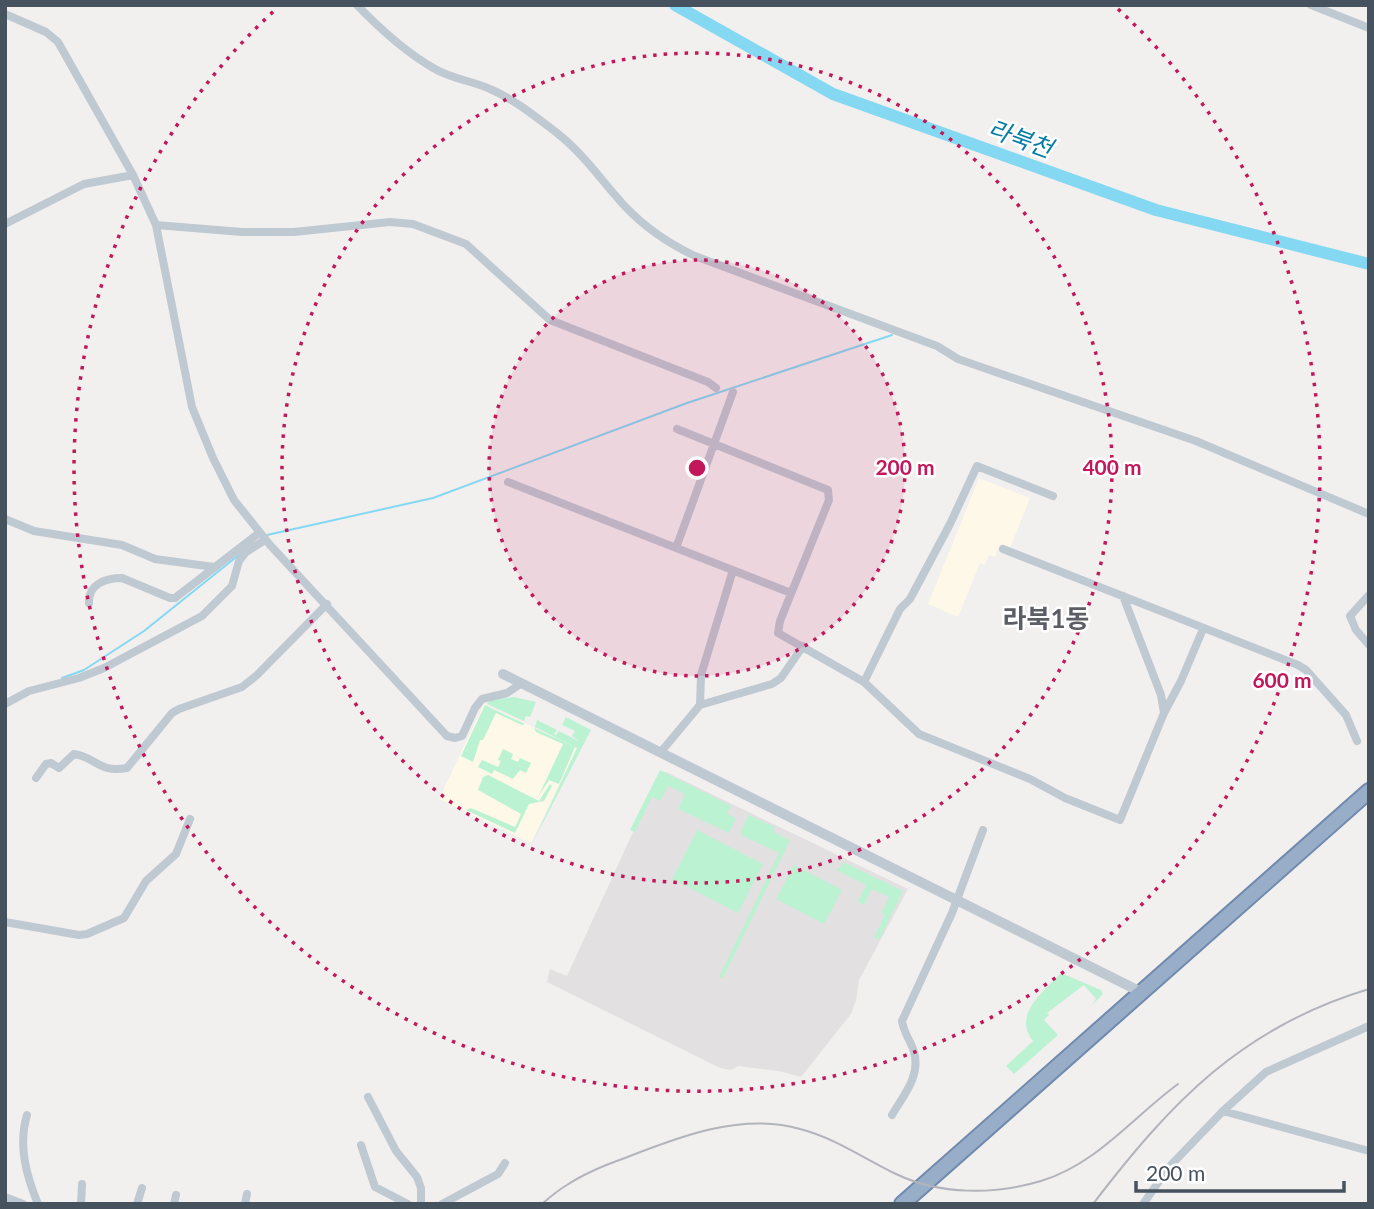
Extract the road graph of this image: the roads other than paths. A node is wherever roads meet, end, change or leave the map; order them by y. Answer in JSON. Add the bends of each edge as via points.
{"nodes":[{"id":1,"x":357,"y":5,"type":"edge"},
{"id":2,"x":1311,"y":5,"type":"edge"},
{"id":3,"x":5,"y":14,"type":"edge"},
{"id":4,"x":1369,"y":28,"type":"edge"},
{"id":5,"x":133,"y":175,"type":"junction"},
{"id":6,"x":5,"y":224,"type":"edge"},
{"id":7,"x":156,"y":225,"type":"junction"},
{"id":8,"x":716,"y":388,"type":"dead end"},
{"id":9,"x":733,"y":392,"type":"dead end"},
{"id":10,"x":677,"y":429,"type":"dead end"},
{"id":11,"x":714,"y":444,"type":"junction"},
{"id":12,"x":508,"y":482,"type":"dead end"},
{"id":13,"x":1053,"y":496,"type":"dead end"},
{"id":14,"x":1369,"y":514,"type":"edge"},
{"id":15,"x":5,"y":519,"type":"edge"},
{"id":16,"x":262,"y":536,"type":"junction"},
{"id":17,"x":676,"y":548,"type":"junction"},
{"id":18,"x":1003,"y":549,"type":"dead end"},
{"id":19,"x":214,"y":567,"type":"junction"},
{"id":20,"x":733,"y":570,"type":"junction"},
{"id":21,"x":791,"y":593,"type":"junction"},
{"id":22,"x":1369,"y":595,"type":"edge"},
{"id":23,"x":1123,"y":596,"type":"junction"},
{"id":24,"x":89,"y":603,"type":"dead end"},
{"id":25,"x":327,"y":604,"type":"junction"},
{"id":26,"x":1203,"y":629,"type":"junction"},
{"id":27,"x":1369,"y":645,"type":"edge"},
{"id":28,"x":803,"y":646,"type":"junction"},
{"id":29,"x":503,"y":674,"type":"dead end"},
{"id":30,"x":864,"y":682,"type":"junction"},
{"id":31,"x":522,"y":683,"type":"junction"},
{"id":32,"x":5,"y":704,"type":"edge"},
{"id":33,"x":700,"y":705,"type":"junction"},
{"id":34,"x":1164,"y":713,"type":"junction"},
{"id":35,"x":1357,"y":740,"type":"dead end"},
{"id":36,"x":660,"y":753,"type":"junction"},
{"id":37,"x":36,"y":779,"type":"dead end"},
{"id":38,"x":1369,"y":791,"type":"edge"},
{"id":39,"x":190,"y":819,"type":"dead end"},
{"id":40,"x":983,"y":830,"type":"dead end"},
{"id":41,"x":956,"y":901,"type":"junction"},
{"id":42,"x":5,"y":922,"type":"edge"},
{"id":43,"x":1141,"y":992,"type":"junction"},
{"id":44,"x":1369,"y":1026,"type":"edge"},
{"id":45,"x":368,"y":1097,"type":"dead end"},
{"id":46,"x":1223,"y":1111,"type":"junction"},
{"id":47,"x":27,"y":1115,"type":"dead end"},
{"id":48,"x":892,"y":1115,"type":"dead end"},
{"id":49,"x":361,"y":1145,"type":"dead end"},
{"id":50,"x":1369,"y":1151,"type":"edge"},
{"id":51,"x":505,"y":1163,"type":"dead end"},
{"id":52,"x":82,"y":1184,"type":"dead end"},
{"id":53,"x":142,"y":1188,"type":"dead end"},
{"id":54,"x":247,"y":1194,"type":"dead end"},
{"id":55,"x":5,"y":1197,"type":"edge"},
{"id":56,"x":23,"y":1204,"type":"edge"},
{"id":57,"x":38,"y":1204,"type":"edge"},
{"id":58,"x":81,"y":1204,"type":"edge"},
{"id":59,"x":137,"y":1204,"type":"edge"},
{"id":60,"x":245,"y":1204,"type":"edge"},
{"id":61,"x":408,"y":1204,"type":"edge"},
{"id":62,"x":421,"y":1204,"type":"edge"},
{"id":63,"x":442,"y":1204,"type":"edge"},
{"id":64,"x":902,"y":1204,"type":"edge"},
{"id":65,"x":1143,"y":1204,"type":"edge"}],
"edges":[{"from":1,"to":14,"type":"street","via":[[409,54],[439,71],[492,89],[559,135],[640,221],[672,245],[937,346],[958,359],[1196,441]]},
{"from":2,"to":4,"type":"street"},
{"from":3,"to":5,"type":"street","via":[[58,42]]},
{"from":5,"to":6,"type":"street","via":[[84,184]]},
{"from":5,"to":7,"type":"street"},
{"from":7,"to":8,"type":"street","via":[[294,232],[390,222],[413,224],[466,244],[550,320]]},
{"from":7,"to":16,"type":"street","via":[[192,407],[234,500]]},
{"from":9,"to":11,"type":"street"},
{"from":10,"to":11,"type":"street"},
{"from":11,"to":17,"type":"street"},
{"from":11,"to":21,"type":"street","via":[[828,490],[829,500]]},
{"from":12,"to":17,"type":"street"},
{"from":13,"to":30,"type":"street","via":[[977,467]]},
{"from":15,"to":19,"type":"street","via":[[34,531],[122,545],[155,559]]},
{"from":16,"to":19,"type":"street"},
{"from":16,"to":25,"type":"street"},
{"from":16,"to":32,"type":"street","via":[[239,561],[232,586],[193,622],[104,668],[29,691]]},
{"from":17,"to":20,"type":"street"},
{"from":18,"to":23,"type":"street"},
{"from":19,"to":24,"type":"street","via":[[175,598],[115,578],[97,584]]},
{"from":20,"to":21,"type":"street"},
{"from":20,"to":33,"type":"street","via":[[701,675]]},
{"from":21,"to":28,"type":"street","via":[[778,633]]},
{"from":22,"to":27,"type":"street","via":[[1350,616]]},
{"from":23,"to":26,"type":"street"},
{"from":23,"to":34,"type":"street"},
{"from":25,"to":31,"type":"street","via":[[447,736],[462,736],[482,699],[507,693]]},
{"from":25,"to":37,"type":"street","via":[[242,687],[172,713],[127,768],[103,768],[74,754],[59,768],[46,764]]},
{"from":26,"to":34,"type":"street"},
{"from":26,"to":35,"type":"street","via":[[1306,670],[1346,715]]},
{"from":28,"to":30,"type":"street"},
{"from":28,"to":33,"type":"street","via":[[772,684]]},
{"from":29,"to":31,"type":"street"},
{"from":30,"to":34,"type":"street","via":[[919,734],[1120,820]]},
{"from":31,"to":36,"type":"street"},
{"from":33,"to":36,"type":"street"},
{"from":36,"to":41,"type":"street"},
{"from":38,"to":43,"type":"highway"},
{"from":39,"to":42,"type":"street","via":[[176,854],[146,881],[124,918],[79,935]]},
{"from":40,"to":41,"type":"street"},
{"from":41,"to":43,"type":"street"},
{"from":41,"to":48,"type":"street","via":[[902,1021],[916,1065]]},
{"from":43,"to":64,"type":"highway"},
{"from":44,"to":46,"type":"street","via":[[1266,1072]]},
{"from":45,"to":62,"type":"street","via":[[396,1151],[417,1177]]},
{"from":46,"to":50,"type":"street"},
{"from":46,"to":65,"type":"street","via":[[1170,1166]]},
{"from":47,"to":57,"type":"street","via":[[22,1141]]},
{"from":49,"to":61,"type":"street","via":[[375,1187]]},
{"from":51,"to":63,"type":"street","via":[[498,1174]]},
{"from":52,"to":58,"type":"street"},
{"from":53,"to":59,"type":"street"},
{"from":54,"to":60,"type":"street"},
{"from":55,"to":56,"type":"street"}]}
